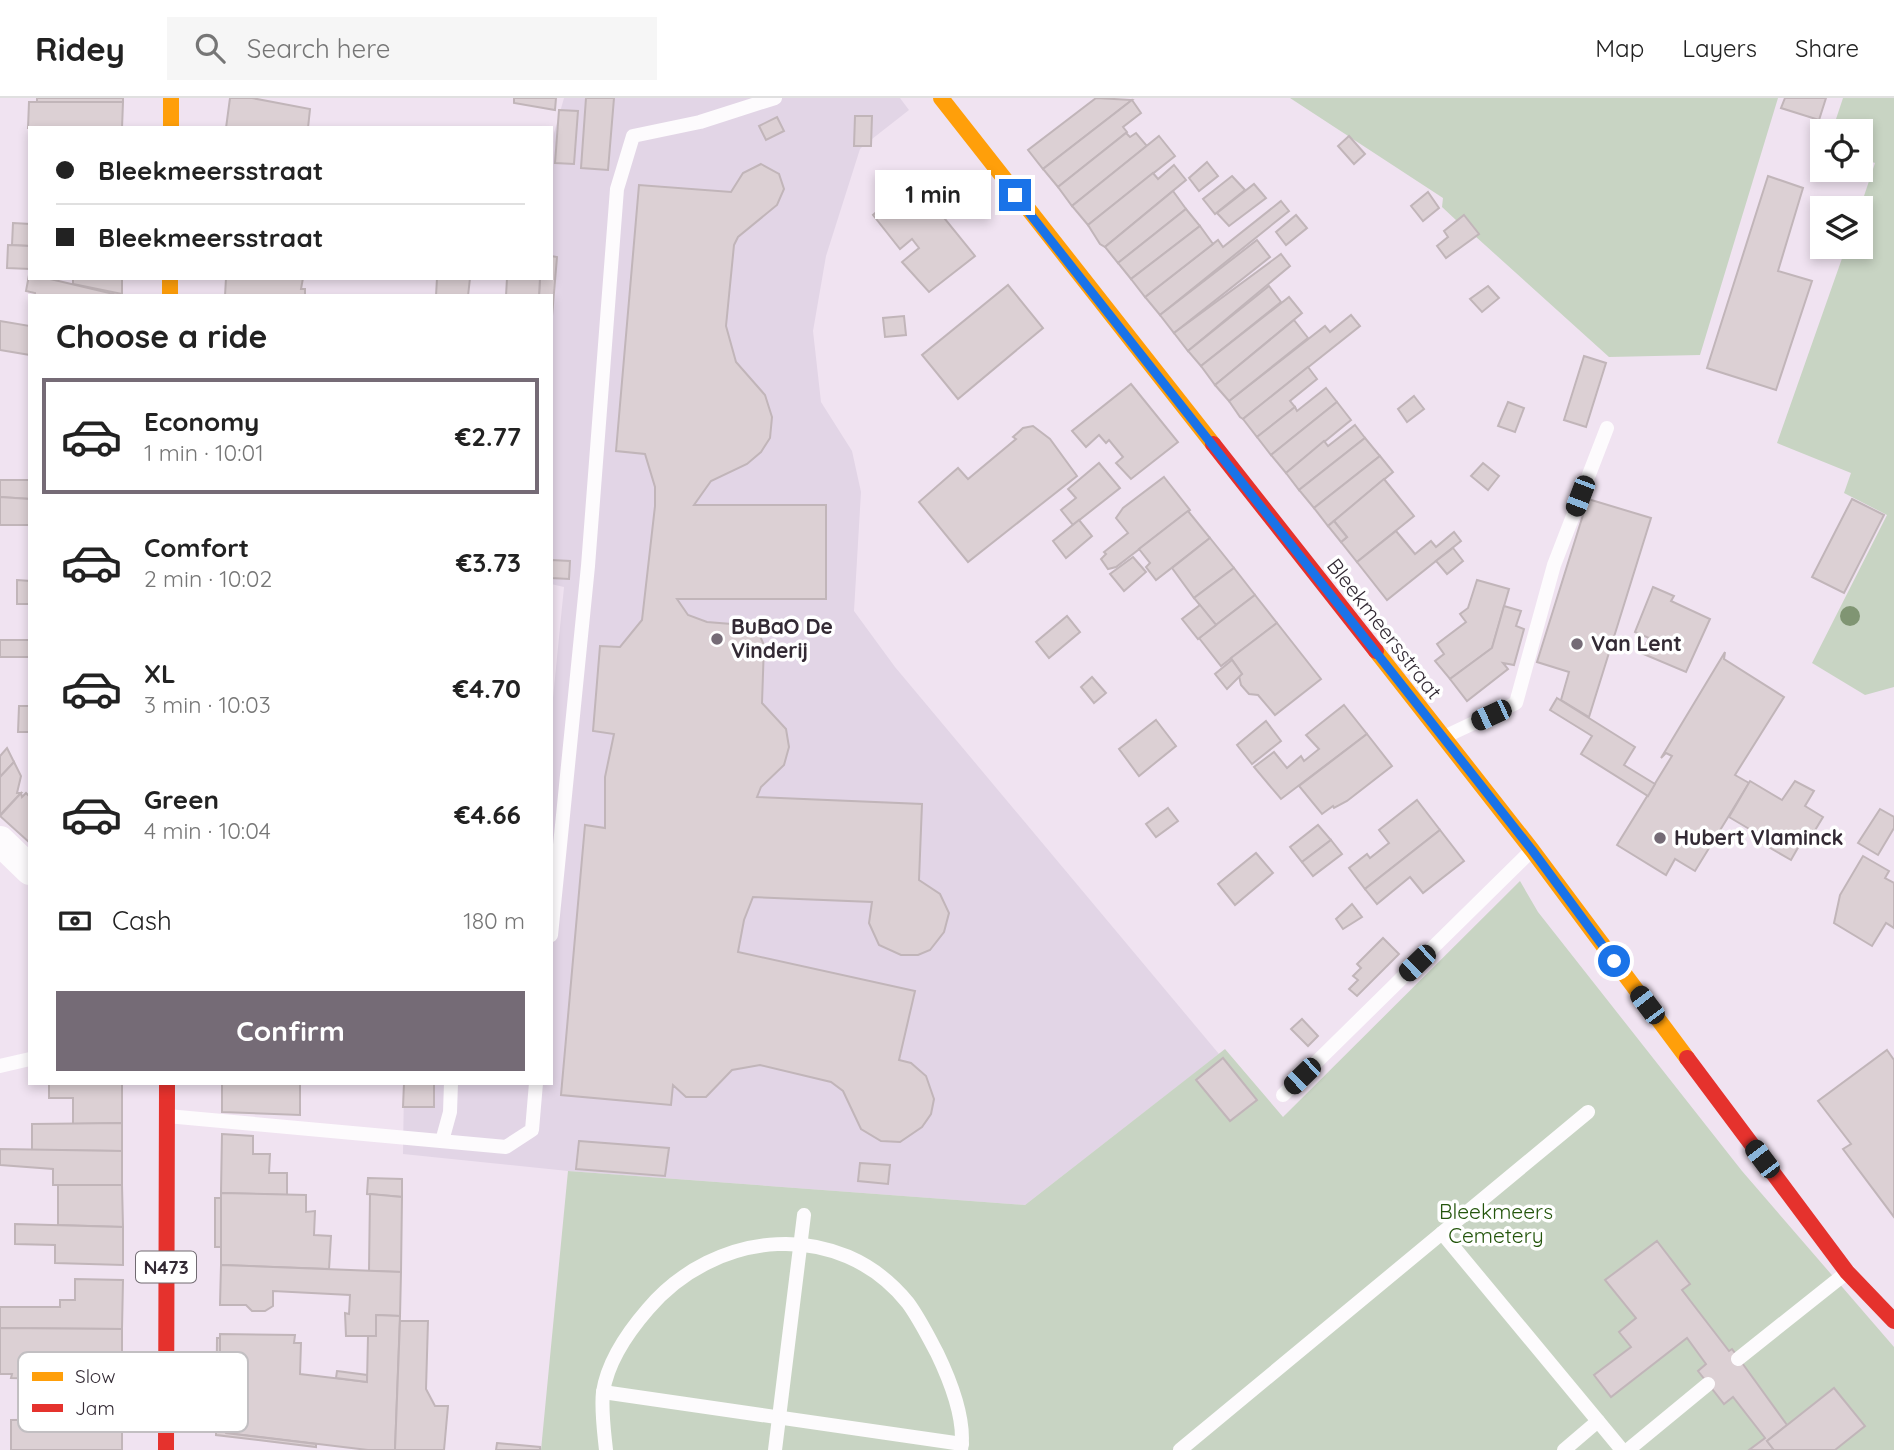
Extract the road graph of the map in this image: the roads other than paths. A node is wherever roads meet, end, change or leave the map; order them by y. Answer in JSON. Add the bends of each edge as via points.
{"nodes":[{"id":1,"x":171,"y":98,"type":"edge"},
{"id":2,"x":775,"y":98,"type":"edge"},
{"id":3,"x":941,"y":98,"type":"edge"},
{"id":4,"x":171,"y":126,"type":"edge"},
{"id":5,"x":1607,"y":428,"type":"dead end"},
{"id":6,"x":1443,"y":737,"type":"junction"},
{"id":7,"x":0,"y":841,"type":"edge"},
{"id":8,"x":1532,"y":850,"type":"junction"},
{"id":9,"x":28,"y":868,"type":"edge"},
{"id":10,"x":553,"y":915,"type":"edge"},
{"id":11,"x":28,"y":1059,"type":"edge"},
{"id":12,"x":0,"y":1066,"type":"edge"},
{"id":13,"x":167,"y":1085,"type":"edge"},
{"id":14,"x":451,"y":1085,"type":"edge"},
{"id":15,"x":537,"y":1085,"type":"edge"},
{"id":16,"x":1283,"y":1095,"type":"dead end"},
{"id":17,"x":1588,"y":1112,"type":"dead end"},
{"id":18,"x":167,"y":1116,"type":"junction"},
{"id":19,"x":442,"y":1141,"type":"junction"},
{"id":20,"x":804,"y":1215,"type":"dead end"},
{"id":21,"x":1442,"y":1233,"type":"junction"},
{"id":22,"x":800,"y":1243,"type":"junction"},
{"id":23,"x":1847,"y":1272,"type":"junction"},
{"id":24,"x":1894,"y":1321,"type":"edge"},
{"id":25,"x":166,"y":1352,"type":"edge"},
{"id":26,"x":1738,"y":1359,"type":"dead end"},
{"id":27,"x":1708,"y":1384,"type":"dead end"},
{"id":28,"x":603,"y":1392,"type":"junction"},
{"id":29,"x":779,"y":1418,"type":"junction"},
{"id":30,"x":1598,"y":1421,"type":"junction"},
{"id":31,"x":166,"y":1432,"type":"edge"},
{"id":32,"x":961,"y":1447,"type":"edge"},
{"id":33,"x":166,"y":1450,"type":"edge"},
{"id":34,"x":606,"y":1450,"type":"edge"},
{"id":35,"x":775,"y":1450,"type":"edge"},
{"id":36,"x":1180,"y":1450,"type":"edge"},
{"id":37,"x":1564,"y":1450,"type":"edge"},
{"id":38,"x":1622,"y":1450,"type":"edge"},
{"id":39,"x":1628,"y":1450,"type":"edge"}],
"edges":[{"from":1,"to":4,"type":"street"},
{"from":2,"to":10,"type":"lane","via":[[700,122],[633,136],[617,189],[588,566]]},
{"from":3,"to":6,"type":"street","name":"Bleekmeersstraat"},
{"from":5,"to":6,"type":"lane","via":[[1553,565],[1516,703]]},
{"from":6,"to":8,"type":"street","name":"Bleekmeersstraat"},
{"from":7,"to":9,"type":"street"},
{"from":8,"to":16,"type":"lane"},
{"from":8,"to":23,"type":"street","name":"Bleekmeersstraat"},
{"from":11,"to":12,"type":"lane"},
{"from":13,"to":18,"type":"street","number":"N473"},
{"from":14,"to":19,"type":"lane"},
{"from":15,"to":19,"type":"lane","via":[[532,1130],[506,1147]]},
{"from":17,"to":21,"type":"lane"},
{"from":18,"to":19,"type":"lane"},
{"from":18,"to":25,"type":"street","number":"N473"},
{"from":20,"to":22,"type":"lane"},
{"from":21,"to":30,"type":"lane"},
{"from":21,"to":36,"type":"lane"},
{"from":22,"to":28,"type":"lane","via":[[761,1243],[719,1255],[683,1274],[631,1329],[613,1358]]},
{"from":22,"to":29,"type":"lane"},
{"from":22,"to":32,"type":"lane","via":[[839,1253],[876,1274],[907,1302],[944,1367]]},
{"from":23,"to":24,"type":"street","name":"Bleekmeersstraat"},
{"from":23,"to":26,"type":"lane"},
{"from":27,"to":39,"type":"lane"},
{"from":28,"to":29,"type":"lane"},
{"from":28,"to":34,"type":"lane"},
{"from":29,"to":32,"type":"lane"},
{"from":29,"to":35,"type":"lane"},
{"from":30,"to":37,"type":"lane"},
{"from":30,"to":38,"type":"lane"},
{"from":31,"to":33,"type":"street","number":"N473"}]}
